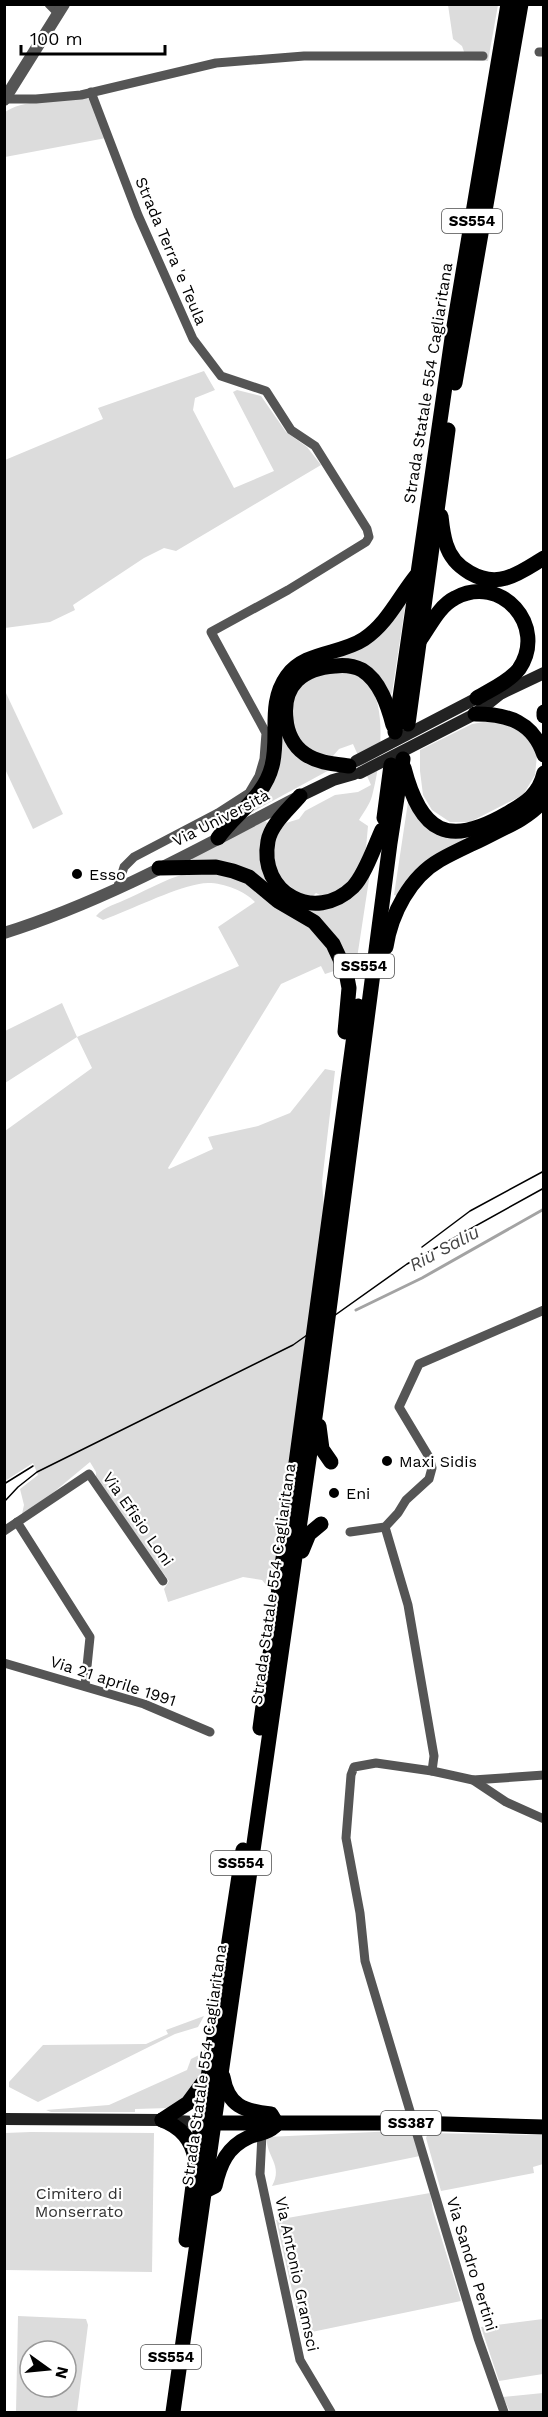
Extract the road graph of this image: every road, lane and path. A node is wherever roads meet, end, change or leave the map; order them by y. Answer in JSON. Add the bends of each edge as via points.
{"nodes":[{"id":1,"x":49,"y":4,"type":"edge"},
{"id":2,"x":508,"y":4,"type":"edge"},
{"id":3,"x":521,"y":4,"type":"edge"},
{"id":4,"x":61,"y":9,"type":"edge"},
{"id":5,"x":483,"y":56,"type":"dead end"},
{"id":6,"x":91,"y":92,"type":"junction"},
{"id":7,"x":5,"y":100,"type":"edge"},
{"id":8,"x":438,"y":503,"type":"junction"},
{"id":9,"x":543,"y":558,"type":"edge"},
{"id":10,"x":416,"y":576,"type":"junction"},
{"id":11,"x":418,"y":643,"type":"junction"},
{"id":12,"x":543,"y":673,"type":"edge"},
{"id":13,"x":502,"y":693,"type":"junction"},
{"id":14,"x":477,"y":698,"type":"junction"},
{"id":15,"x":469,"y":713,"type":"junction"},
{"id":16,"x":399,"y":729,"type":"junction"},
{"id":17,"x":543,"y":755,"type":"edge"},
{"id":18,"x":399,"y":763,"type":"junction"},
{"id":19,"x":354,"y":768,"type":"junction"},
{"id":20,"x":543,"y":773,"type":"edge"},
{"id":21,"x":300,"y":796,"type":"junction"},
{"id":22,"x":543,"y":800,"type":"edge"},
{"id":23,"x":382,"y":830,"type":"junction"},
{"id":24,"x":218,"y":838,"type":"junction"},
{"id":25,"x":159,"y":868,"type":"junction"},
{"id":26,"x":120,"y":887,"type":"junction"},
{"id":27,"x":4,"y":933,"type":"edge"},
{"id":28,"x":375,"y":961,"type":"junction"},
{"id":29,"x":345,"y":1102,"type":"junction"},
{"id":30,"x":323,"y":1305,"type":"junction"},
{"id":31,"x":543,"y":1310,"type":"edge"},
{"id":32,"x":319,"y":1334,"type":"junction"},
{"id":33,"x":316,"y":1410,"type":"junction"},
{"id":34,"x":332,"y":1462,"type":"dead end"},
{"id":35,"x":17,"y":1522,"type":"junction"},
{"id":36,"x":321,"y":1524,"type":"dead end"},
{"id":37,"x":385,"y":1527,"type":"junction"},
{"id":38,"x":4,"y":1531,"type":"edge"},
{"id":39,"x":350,"y":1532,"type":"dead end"},
{"id":40,"x":293,"y":1571,"type":"junction"},
{"id":41,"x":163,"y":1581,"type":"dead end"},
{"id":42,"x":4,"y":1663,"type":"edge"},
{"id":43,"x":85,"y":1686,"type":"junction"},
{"id":44,"x":210,"y":1732,"type":"dead end"},
{"id":45,"x":432,"y":1771,"type":"junction"},
{"id":46,"x":543,"y":1775,"type":"edge"},
{"id":47,"x":473,"y":1780,"type":"junction"},
{"id":48,"x":543,"y":1819,"type":"edge"},
{"id":49,"x":223,"y":2068,"type":"junction"},
{"id":50,"x":208,"y":2074,"type":"junction"},
{"id":51,"x":4,"y":2119,"type":"edge"},
{"id":52,"x":162,"y":2120,"type":"junction"},
{"id":53,"x":207,"y":2123,"type":"junction"},
{"id":54,"x":414,"y":2123,"type":"junction"},
{"id":55,"x":278,"y":2124,"type":"junction"},
{"id":56,"x":543,"y":2127,"type":"edge"},
{"id":57,"x":262,"y":2134,"type":"junction"},
{"id":58,"x":195,"y":2168,"type":"junction"},
{"id":59,"x":203,"y":2192,"type":"junction"},
{"id":60,"x":164,"y":2412,"type":"edge"},
{"id":61,"x":173,"y":2412,"type":"edge"},
{"id":62,"x":331,"y":2412,"type":"edge"},
{"id":63,"x":504,"y":2412,"type":"edge"}],
"edges":[{"from":1,"to":4,"type":"street"},
{"from":2,"to":10,"type":"main road","name":"Strada Statale 554 Cagliaritana","number":"SS554"},
{"from":3,"to":8,"type":"main road","name":"Strada Statale 554 Cagliaritana","number":"SS554"},
{"from":4,"to":7,"type":"street"},
{"from":5,"to":6,"type":"street","via":[[314,56],[216,63]]},
{"from":6,"to":7,"type":"street"},
{"from":6,"to":26,"type":"street","name":"Strada Terra 'e Teula","via":[[138,215],[192,339],[221,376],[266,392],[291,430],[315,446],[368,529],[369,537],[288,590],[211,632],[266,734],[259,776],[249,793],[134,857],[124,867]]},
{"from":8,"to":9,"type":"main road","via":[[446,545],[459,566],[470,573],[505,579]]},
{"from":8,"to":11,"type":"main road","name":"Strada Statale 554 Cagliaritana","number":"SS554"},
{"from":10,"to":16,"type":"main road","name":"Strada Statale 554 Cagliaritana","number":"SS554"},
{"from":10,"to":24,"type":"main road","via":[[381,625],[366,638],[348,648],[315,656],[288,675],[276,699],[272,766],[254,801]]},
{"from":11,"to":14,"type":"main road","via":[[446,605],[464,594],[490,592],[516,606],[528,628],[524,660],[512,676]]},
{"from":11,"to":16,"type":"main road","name":"Strada Statale 554 Cagliaritana","number":"SS554"},
{"from":12,"to":13,"type":"main road","name":"Via Università"},
{"from":13,"to":14,"type":"main road","name":"Via Università"},
{"from":13,"to":15,"type":"main road","name":"Via Università"},
{"from":14,"to":15,"type":"main road","name":"Via Università"},
{"from":15,"to":17,"type":"main road","via":[[516,720],[528,728]]},
{"from":15,"to":19,"type":"main road","name":"Via Università"},
{"from":16,"to":19,"type":"main road","via":[[382,694],[362,670],[344,665],[309,670],[296,681],[285,708],[286,727],[295,746],[320,762]]},
{"from":18,"to":20,"type":"main road","via":[[417,807],[436,825],[459,832],[471,831],[528,801],[537,791]]},
{"from":18,"to":23,"type":"main road","name":"Strada Statale 554 Cagliaritana","number":"SS554"},
{"from":18,"to":28,"type":"main road","name":"Strada Statale 554 Cagliaritana","number":"SS554"},
{"from":19,"to":21,"type":"main road","name":"Via Università"},
{"from":21,"to":23,"type":"main road","via":[[275,825],[268,839],[267,860],[273,879],[299,901],[320,904],[341,897],[356,885]]},
{"from":21,"to":24,"type":"street","name":"Via Università"},
{"from":22,"to":28,"type":"main road","via":[[515,823],[439,860],[422,874],[402,900],[393,918],[386,950]]},
{"from":23,"to":29,"type":"main road","name":"Strada Statale 554 Cagliaritana","number":"SS554"},
{"from":24,"to":25,"type":"street","name":"Via Università"},
{"from":25,"to":26,"type":"street","name":"Via Università"},
{"from":25,"to":29,"type":"main road","via":[[216,867],[249,877],[278,901],[314,922],[333,944],[349,988],[337,1093]]},
{"from":26,"to":27,"type":"street","name":"Via Università","via":[[58,915]]},
{"from":28,"to":30,"type":"main road","name":"Strada Statale 554 Cagliaritana","number":"SS554"},
{"from":29,"to":30,"type":"main road","name":"Strada Statale 554 Cagliaritana","number":"SS554"},
{"from":30,"to":32,"type":"main road","name":"Strada Statale 554 Cagliaritana","number":"SS554"},
{"from":31,"to":37,"type":"street","via":[[419,1364],[399,1407],[432,1468],[429,1479]]},
{"from":32,"to":33,"type":"main road","name":"Strada Statale 554 Cagliaritana","number":"SS554"},
{"from":32,"to":50,"type":"main road","name":"Strada Statale 554 Cagliaritana","number":"SS554"},
{"from":33,"to":34,"type":"main road","via":[[322,1449]]},
{"from":33,"to":40,"type":"main road","name":"Strada Statale 554 Cagliaritana","number":"SS554"},
{"from":35,"to":38,"type":"street"},
{"from":35,"to":41,"type":"street","name":"Via Efisio Loni","via":[[89,1474]]},
{"from":35,"to":43,"type":"street","via":[[90,1637]]},
{"from":36,"to":40,"type":"main road","via":[[309,1534]]},
{"from":37,"to":39,"type":"street"},
{"from":37,"to":45,"type":"street","via":[[408,1605],[434,1756]]},
{"from":40,"to":49,"type":"main road","name":"Strada Statale 554 Cagliaritana","number":"SS554"},
{"from":42,"to":43,"type":"street","name":"Via 21 aprile 1991"},
{"from":43,"to":44,"type":"street","name":"Via 21 aprile 1991","via":[[144,1704]]},
{"from":45,"to":47,"type":"street"},
{"from":45,"to":54,"type":"street","name":"Via Sandro Pertini","via":[[376,1763],[354,1767],[346,1838],[365,1961]]},
{"from":46,"to":47,"type":"street"},
{"from":47,"to":48,"type":"street","via":[[506,1802]]},
{"from":49,"to":53,"type":"main road","name":"Strada Statale 554 Cagliaritana","number":"SS554"},
{"from":49,"to":55,"type":"main road","via":[[224,2082],[233,2101],[245,2110],[271,2114]]},
{"from":50,"to":52,"type":"main road","via":[[188,2103]]},
{"from":50,"to":53,"type":"main road","name":"Strada Statale 554 Cagliaritana","number":"SS554"},
{"from":51,"to":52,"type":"main road"},
{"from":52,"to":53,"type":"main road"},
{"from":52,"to":58,"type":"main road","via":[[175,2126],[189,2141]]},
{"from":53,"to":55,"type":"main road","number":"SS387"},
{"from":53,"to":58,"type":"main road","name":"Strada Statale 554 Cagliaritana","number":"SS554"},
{"from":53,"to":59,"type":"main road","name":"Strada Statale 554 Cagliaritana","number":"SS554"},
{"from":54,"to":55,"type":"main road","number":"SS387"},
{"from":54,"to":56,"type":"main road","number":"SS387"},
{"from":54,"to":63,"type":"street","name":"Via Sandro Pertini"},
{"from":55,"to":57,"type":"main road"},
{"from":57,"to":59,"type":"main road","via":[[232,2148],[223,2157],[215,2186]]},
{"from":57,"to":62,"type":"street","name":"Via Antonio Gramsci","via":[[260,2174],[300,2360]]},
{"from":58,"to":60,"type":"main road","name":"Strada Statale 554 Cagliaritana","number":"SS554"},
{"from":59,"to":61,"type":"main road","name":"Strada Statale 554 Cagliaritana","number":"SS554"}]}
